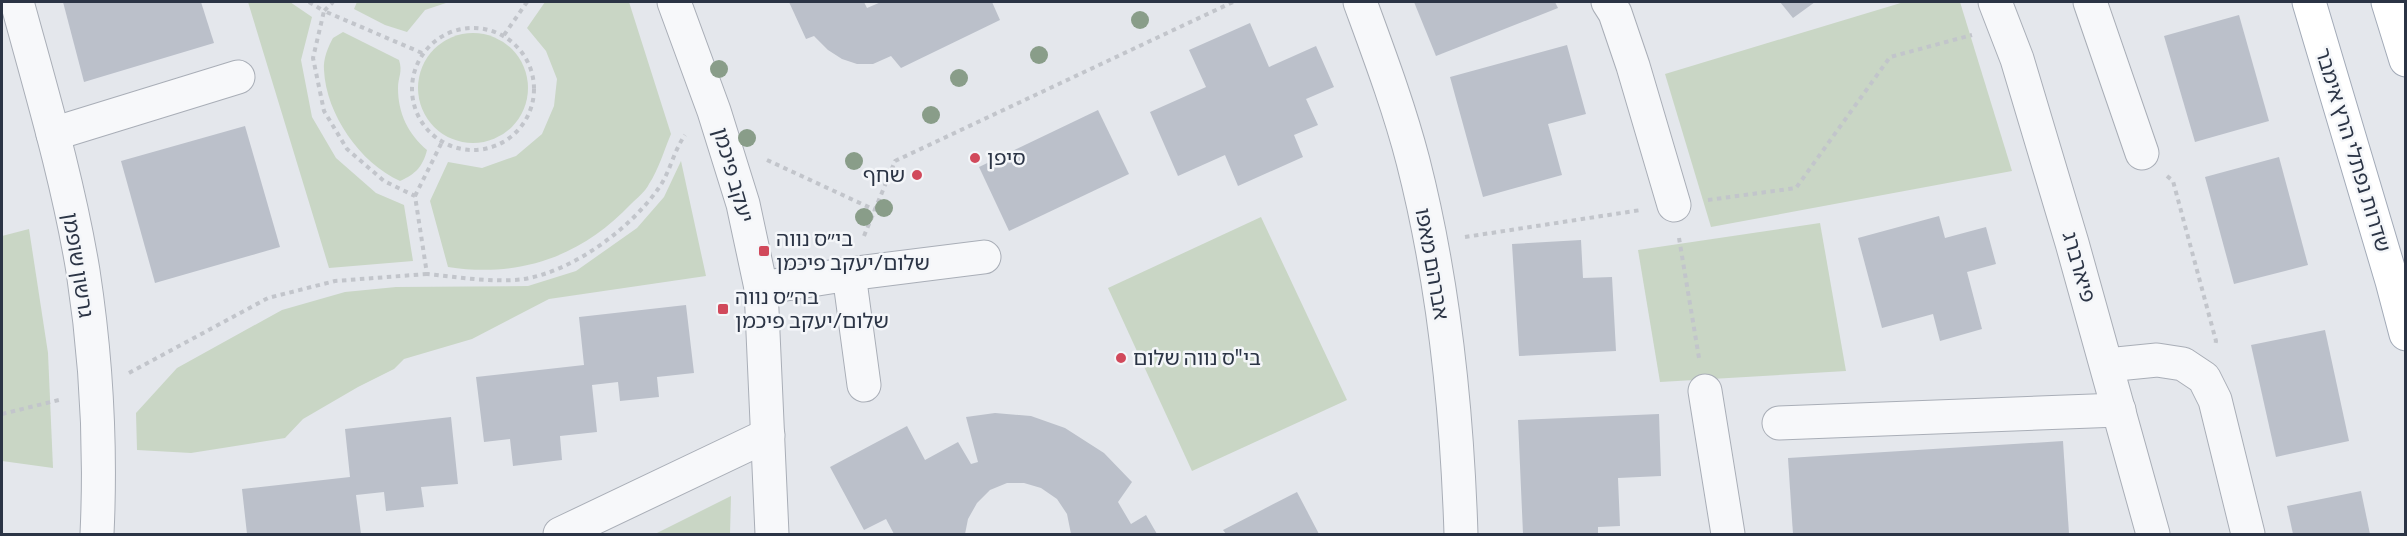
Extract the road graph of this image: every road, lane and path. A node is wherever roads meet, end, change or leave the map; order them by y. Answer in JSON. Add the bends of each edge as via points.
{"nodes":[{"id":1,"x":17,"y":2,"type":"edge"},
{"id":2,"x":309,"y":2,"type":"edge"},
{"id":3,"x":333,"y":2,"type":"edge"},
{"id":4,"x":528,"y":2,"type":"edge"},
{"id":5,"x":674,"y":2,"type":"edge"},
{"id":6,"x":1233,"y":2,"type":"edge"},
{"id":7,"x":1360,"y":2,"type":"edge"},
{"id":8,"x":1608,"y":2,"type":"edge"},
{"id":9,"x":2090,"y":2,"type":"edge"},
{"id":10,"x":2309,"y":2,"type":"edge"},
{"id":11,"x":2388,"y":2,"type":"edge"},
{"id":12,"x":324,"y":11,"type":"junction"},
{"id":13,"x":2000,"y":14,"type":"edge"},
{"id":14,"x":504,"y":35,"type":"junction"},
{"id":15,"x":422,"y":53,"type":"junction"},
{"id":16,"x":2406,"y":60,"type":"edge"},
{"id":17,"x":238,"y":77,"type":"dead end"},
{"id":18,"x":710,"y":100,"type":"junction"},
{"id":19,"x":53,"y":135,"type":"junction"},
{"id":20,"x":723,"y":140,"type":"junction"},
{"id":21,"x":442,"y":142,"type":"junction"},
{"id":22,"x":2142,"y":153,"type":"joint"},
{"id":23,"x":415,"y":196,"type":"junction"},
{"id":24,"x":1674,"y":205,"type":"junction"},
{"id":25,"x":875,"y":210,"type":"junction"},
{"id":26,"x":1430,"y":243,"type":"junction"},
{"id":27,"x":984,"y":257,"type":"dead end"},
{"id":28,"x":428,"y":274,"type":"junction"},
{"id":29,"x":849,"y":274,"type":"junction"},
{"id":30,"x":761,"y":288,"type":"junction"},
{"id":31,"x":2406,"y":334,"type":"edge"},
{"id":32,"x":2107,"y":365,"type":"junction"},
{"id":33,"x":2204,"y":378,"type":"junction"},
{"id":34,"x":864,"y":385,"type":"dead end"},
{"id":35,"x":95,"y":391,"type":"junction"},
{"id":36,"x":1704,"y":391,"type":"joint"},
{"id":37,"x":2119,"y":410,"type":"junction"},
{"id":38,"x":2,"y":414,"type":"edge"},
{"id":39,"x":1779,"y":423,"type":"dead end"},
{"id":40,"x":768,"y":435,"type":"junction"},
{"id":41,"x":97,"y":534,"type":"edge"},
{"id":42,"x":560,"y":534,"type":"edge"},
{"id":43,"x":772,"y":534,"type":"edge"},
{"id":44,"x":1461,"y":534,"type":"edge"},
{"id":45,"x":1728,"y":534,"type":"edge"},
{"id":46,"x":2153,"y":534,"type":"edge"},
{"id":47,"x":2248,"y":534,"type":"edge"}],
"edges":[{"from":1,"to":19,"type":"street","name":"גרשון שופמן"},
{"from":2,"to":12,"type":"path"},
{"from":3,"to":12,"type":"path"},
{"from":4,"to":14,"type":"path"},
{"from":5,"to":18,"type":"street","name":"יעקב פיכמן"},
{"from":6,"to":25,"type":"path","via":[[895,160]]},
{"from":7,"to":26,"type":"street","name":"אברהם מאפו","via":[[1412,160]]},
{"from":8,"to":24,"type":"street","via":[[1633,66]]},
{"from":9,"to":22,"type":"street"},
{"from":10,"to":31,"type":"main road","name":"שדרות נפתלי הרץ אימבר"},
{"from":11,"to":16,"type":"main road"},
{"from":12,"to":15,"type":"path"},
{"from":12,"to":23,"type":"path","via":[[313,58],[324,111],[347,149],[384,181]]},
{"from":13,"to":24,"type":"path","via":[[1890,57],[1796,188]]},
{"from":13,"to":32,"type":"street","name":"פיארברג","via":[[2017,59]]},
{"from":14,"to":15,"type":"path","via":[[487,28],[468,27],[434,40]]},
{"from":14,"to":21,"type":"path","via":[[530,63],[535,82],[526,120],[514,135],[479,150],[460,149]]},
{"from":15,"to":21,"type":"path","via":[[414,69],[412,102],[418,118]]},
{"from":17,"to":19,"type":"street"},
{"from":18,"to":20,"type":"street","name":"יעקב פיכמן"},
{"from":18,"to":28,"type":"path","via":[[676,147],[659,188],[625,225],[577,262],[524,279]]},
{"from":19,"to":35,"type":"street","name":"גרשון שופמן","via":[[83,271]]},
{"from":20,"to":25,"type":"path"},
{"from":20,"to":30,"type":"street","name":"יעקב פיכמן","via":[[743,204]]},
{"from":21,"to":23,"type":"path"},
{"from":22,"to":33,"type":"path","via":[[2173,182],[2216,341]]},
{"from":23,"to":28,"type":"path"},
{"from":24,"to":26,"type":"path"},
{"from":24,"to":36,"type":"path"},
{"from":25,"to":29,"type":"path"},
{"from":26,"to":44,"type":"street","name":"אברהם מאפו","via":[[1453,408]]},
{"from":27,"to":29,"type":"street"},
{"from":28,"to":35,"type":"path","via":[[335,281],[268,298]]},
{"from":29,"to":30,"type":"street"},
{"from":29,"to":34,"type":"street"},
{"from":30,"to":40,"type":"street","name":"יעקב פיכמן"},
{"from":32,"to":33,"type":"street","via":[[2157,360],[2183,364]]},
{"from":32,"to":37,"type":"street","name":"פיארברג"},
{"from":33,"to":47,"type":"street","via":[[2215,400]]},
{"from":35,"to":38,"type":"path"},
{"from":35,"to":41,"type":"street","name":"גרשון שופמן"},
{"from":36,"to":45,"type":"street"},
{"from":37,"to":39,"type":"street"},
{"from":37,"to":46,"type":"street","name":"פיארברג"},
{"from":40,"to":42,"type":"street"},
{"from":40,"to":43,"type":"street","name":"יעקב פיכמן"}]}
